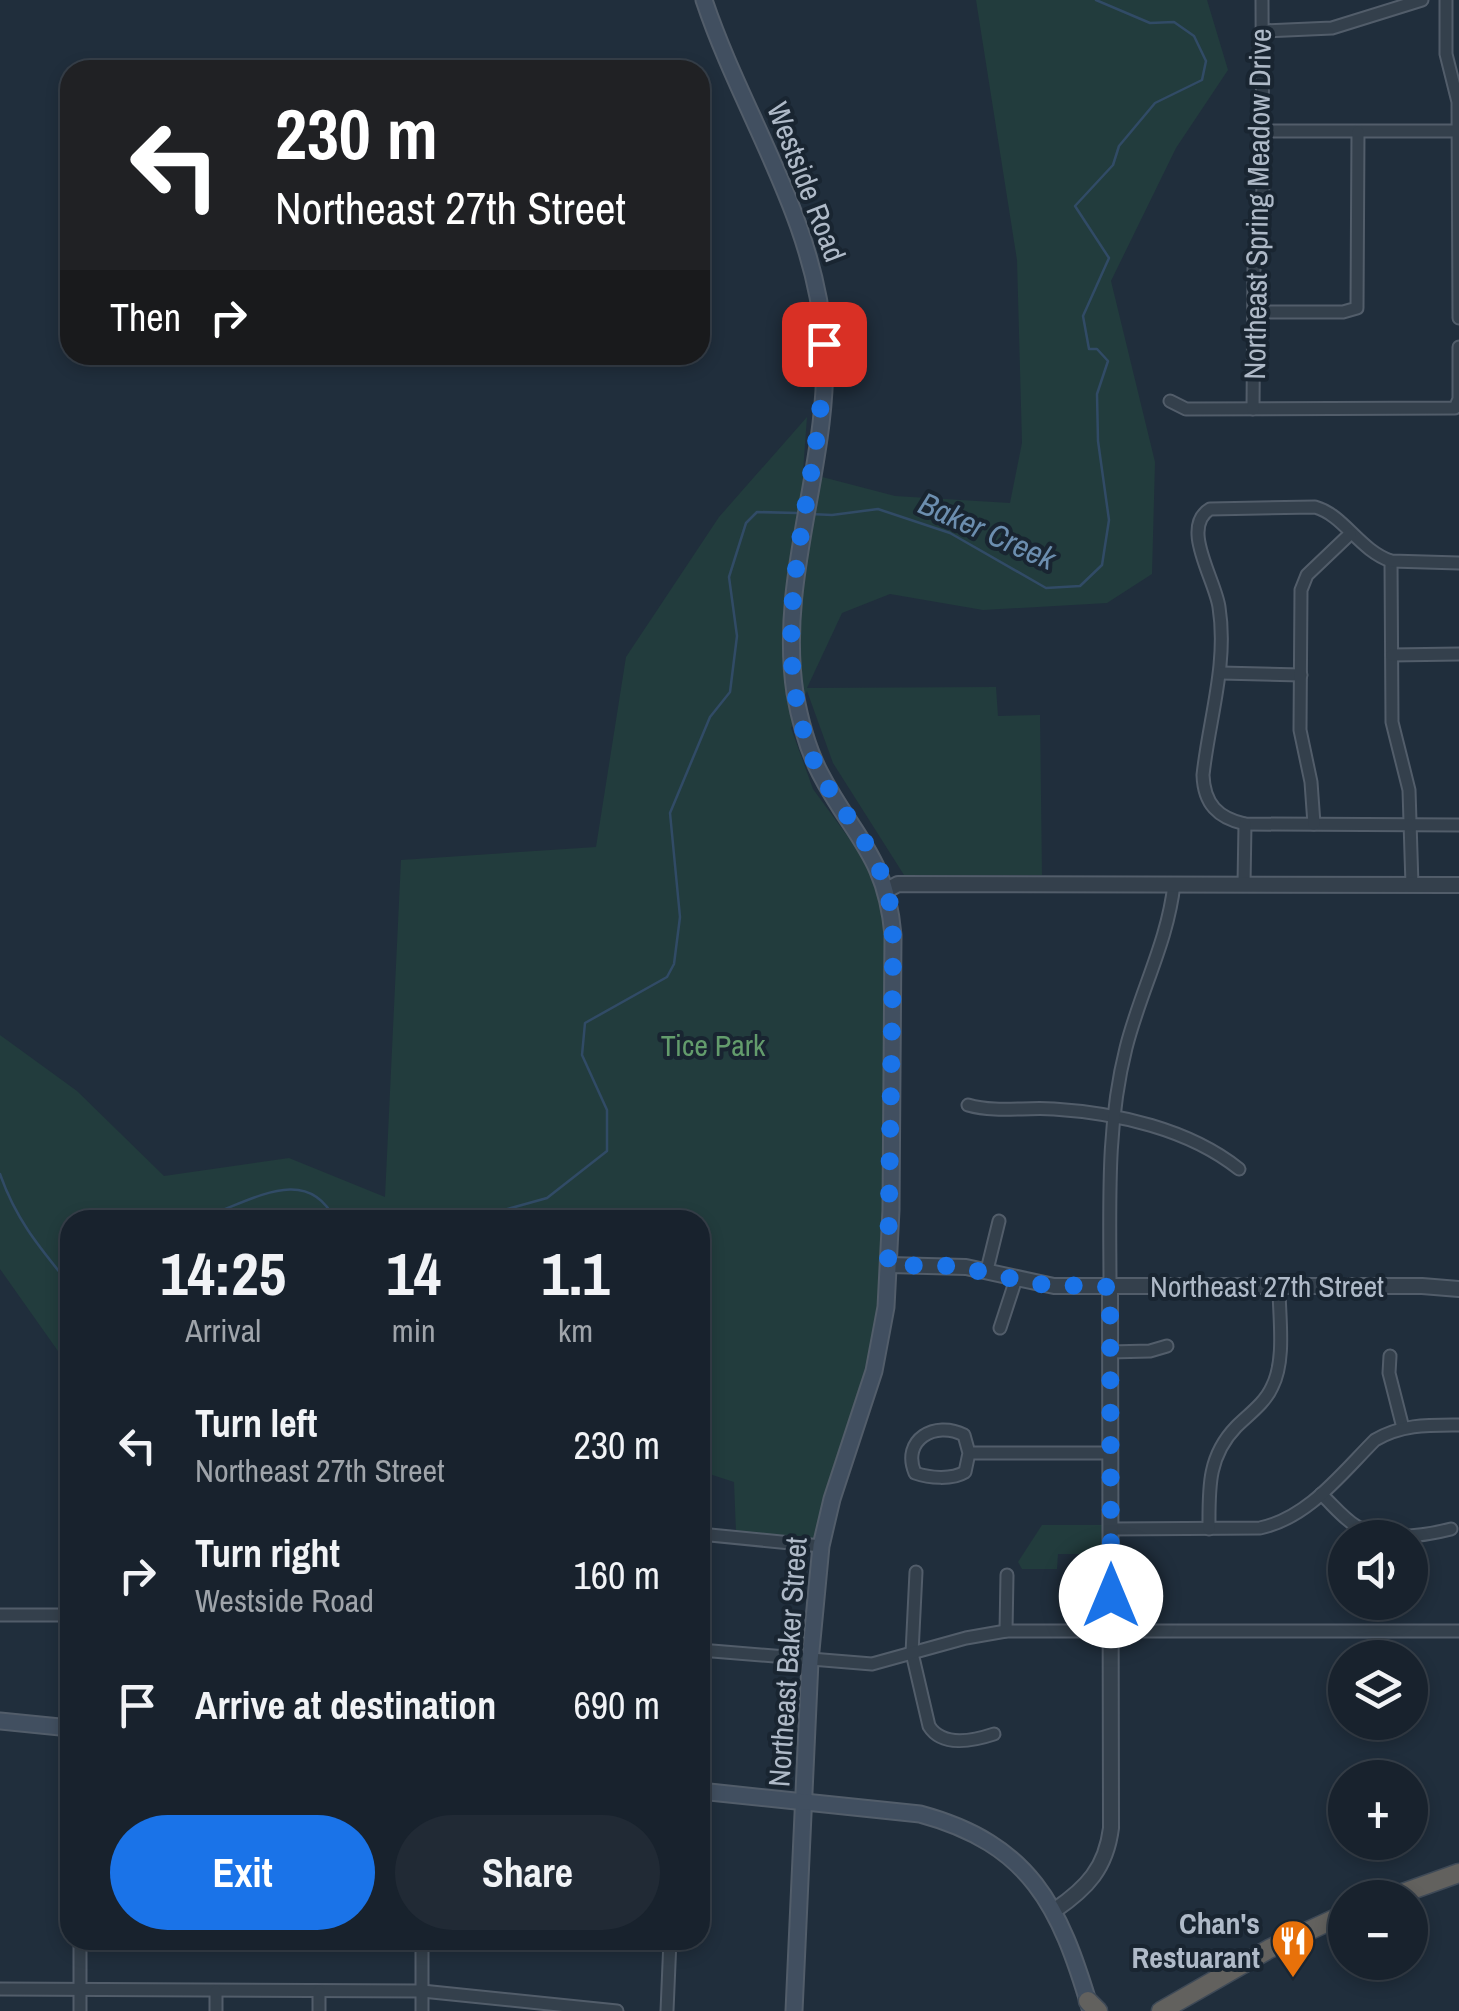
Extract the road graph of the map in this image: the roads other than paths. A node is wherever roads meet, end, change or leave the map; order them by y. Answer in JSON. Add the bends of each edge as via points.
{"nodes":[{"id":1,"x":704,"y":0,"type":"edge"},
{"id":2,"x":1262,"y":0,"type":"edge"},
{"id":3,"x":1422,"y":0,"type":"edge"},
{"id":4,"x":1446,"y":0,"type":"edge"},
{"id":5,"x":1263,"y":31,"type":"junction"},
{"id":6,"x":1263,"y":131,"type":"junction"},
{"id":7,"x":1458,"y":131,"type":"edge"},
{"id":8,"x":1358,"y":132,"type":"junction"},
{"id":9,"x":1254,"y":312,"type":"junction"},
{"id":10,"x":1459,"y":318,"type":"edge"},
{"id":11,"x":1459,"y":347,"type":"edge"},
{"id":12,"x":1170,"y":402,"type":"dead end"},
{"id":13,"x":1254,"y":408,"type":"junction"},
{"id":14,"x":1350,"y":534,"type":"junction"},
{"id":15,"x":1391,"y":562,"type":"junction"},
{"id":16,"x":1459,"y":562,"type":"edge"},
{"id":17,"x":1459,"y":654,"type":"edge"},
{"id":18,"x":1392,"y":655,"type":"junction"},
{"id":19,"x":1220,"y":673,"type":"junction"},
{"id":20,"x":1301,"y":675,"type":"junction"},
{"id":21,"x":1245,"y":824,"type":"junction"},
{"id":22,"x":1314,"y":824,"type":"junction"},
{"id":23,"x":1411,"y":824,"type":"junction"},
{"id":24,"x":1459,"y":824,"type":"edge"},
{"id":25,"x":1174,"y":884,"type":"junction"},
{"id":26,"x":1244,"y":884,"type":"junction"},
{"id":27,"x":1412,"y":885,"type":"junction"},
{"id":28,"x":1459,"y":885,"type":"edge"},
{"id":29,"x":887,"y":890,"type":"junction"},
{"id":30,"x":968,"y":1105,"type":"dead end"},
{"id":31,"x":1111,"y":1118,"type":"junction"},
{"id":32,"x":1239,"y":1170,"type":"dead end"},
{"id":33,"x":999,"y":1221,"type":"dead end"},
{"id":34,"x":888,"y":1265,"type":"junction"},
{"id":35,"x":986,"y":1270,"type":"junction"},
{"id":36,"x":1016,"y":1279,"type":"junction"},
{"id":37,"x":1110,"y":1287,"type":"junction"},
{"id":38,"x":1279,"y":1287,"type":"junction"},
{"id":39,"x":1459,"y":1290,"type":"edge"},
{"id":40,"x":1000,"y":1328,"type":"dead end"},
{"id":41,"x":1167,"y":1346,"type":"dead end"},
{"id":42,"x":1110,"y":1352,"type":"junction"},
{"id":43,"x":1390,"y":1356,"type":"dead end"},
{"id":44,"x":1459,"y":1425,"type":"edge"},
{"id":45,"x":1403,"y":1428,"type":"junction"},
{"id":46,"x":969,"y":1452,"type":"junction"},
{"id":47,"x":1111,"y":1453,"type":"junction"},
{"id":48,"x":1321,"y":1494,"type":"junction"},
{"id":49,"x":1111,"y":1529,"type":"junction"},
{"id":50,"x":1209,"y":1529,"type":"junction"},
{"id":51,"x":1451,"y":1530,"type":"dead end"},
{"id":52,"x":710,"y":1535,"type":"edge"},
{"id":53,"x":821,"y":1546,"type":"junction"},
{"id":54,"x":916,"y":1572,"type":"dead end"},
{"id":55,"x":1006,"y":1575,"type":"dead end"},
{"id":56,"x":0,"y":1614,"type":"edge"},
{"id":57,"x":60,"y":1615,"type":"edge"},
{"id":58,"x":1110,"y":1630,"type":"junction"},
{"id":59,"x":1006,"y":1631,"type":"junction"},
{"id":60,"x":1459,"y":1631,"type":"edge"},
{"id":61,"x":710,"y":1651,"type":"edge"},
{"id":62,"x":912,"y":1653,"type":"junction"},
{"id":63,"x":810,"y":1661,"type":"junction"},
{"id":64,"x":0,"y":1721,"type":"edge"},
{"id":65,"x":60,"y":1727,"type":"edge"},
{"id":66,"x":994,"y":1734,"type":"dead end"},
{"id":67,"x":710,"y":1792,"type":"edge"},
{"id":68,"x":805,"y":1802,"type":"junction"},
{"id":69,"x":1459,"y":1873,"type":"edge"},
{"id":70,"x":1428,"y":1884,"type":"edge"},
{"id":71,"x":1054,"y":1910,"type":"junction"},
{"id":72,"x":1328,"y":1922,"type":"edge"},
{"id":73,"x":80,"y":1950,"type":"edge"},
{"id":74,"x":422,"y":1950,"type":"edge"},
{"id":75,"x":670,"y":1950,"type":"edge"},
{"id":76,"x":0,"y":1989,"type":"edge"},
{"id":77,"x":422,"y":1990,"type":"junction"},
{"id":78,"x":80,"y":1991,"type":"junction"},
{"id":79,"x":216,"y":1991,"type":"junction"},
{"id":80,"x":319,"y":1991,"type":"junction"},
{"id":81,"x":536,"y":2007,"type":"edge"},
{"id":82,"x":1092,"y":2008,"type":"edge"},
{"id":83,"x":80,"y":2011,"type":"edge"},
{"id":84,"x":216,"y":2011,"type":"edge"},
{"id":85,"x":319,"y":2011,"type":"edge"},
{"id":86,"x":422,"y":2011,"type":"edge"},
{"id":87,"x":618,"y":2011,"type":"edge"},
{"id":88,"x":667,"y":2011,"type":"edge"},
{"id":89,"x":794,"y":2011,"type":"edge"},
{"id":90,"x":1161,"y":2011,"type":"edge"}],
"edges":[{"from":1,"to":29,"type":"main road","name":"Westside Road","via":[[773,161],[821,314],[820,413],[791,658],[806,739]]},
{"from":2,"to":5,"type":"street","name":"Northeast Spring Meadow Drive"},
{"from":3,"to":5,"type":"street","via":[[1332,28]]},
{"from":4,"to":7,"type":"street"},
{"from":5,"to":6,"type":"street","name":"Northeast Spring Meadow Drive"},
{"from":6,"to":8,"type":"street"},
{"from":6,"to":9,"type":"street","name":"Northeast Spring Meadow Drive"},
{"from":7,"to":8,"type":"street"},
{"from":7,"to":10,"type":"street"},
{"from":8,"to":9,"type":"street","via":[[1357,308]]},
{"from":9,"to":13,"type":"street","name":"Northeast Spring Meadow Drive"},
{"from":11,"to":13,"type":"street","via":[[1455,408]]},
{"from":12,"to":13,"type":"street"},
{"from":14,"to":15,"type":"street"},
{"from":14,"to":19,"type":"street","via":[[1316,507],[1204,513],[1196,536],[1217,594]]},
{"from":14,"to":20,"type":"street","via":[[1302,583]]},
{"from":15,"to":16,"type":"street"},
{"from":15,"to":18,"type":"street"},
{"from":17,"to":18,"type":"street"},
{"from":18,"to":23,"type":"street","via":[[1392,722],[1410,790]]},
{"from":19,"to":20,"type":"street"},
{"from":19,"to":21,"type":"street","via":[[1203,788],[1215,812]]},
{"from":20,"to":22,"type":"street","via":[[1300,730]]},
{"from":21,"to":22,"type":"street"},
{"from":21,"to":26,"type":"street"},
{"from":22,"to":23,"type":"street"},
{"from":23,"to":24,"type":"street"},
{"from":23,"to":27,"type":"street"},
{"from":25,"to":26,"type":"street"},
{"from":25,"to":29,"type":"street","via":[[898,884]]},
{"from":25,"to":31,"type":"street"},
{"from":26,"to":27,"type":"street"},
{"from":27,"to":28,"type":"street"},
{"from":29,"to":34,"type":"main road","name":"Westside Road","via":[[893,960]]},
{"from":30,"to":31,"type":"street"},
{"from":31,"to":32,"type":"street","via":[[1196,1140]]},
{"from":31,"to":37,"type":"street"},
{"from":33,"to":35,"type":"street"},
{"from":34,"to":35,"type":"street","name":"Northeast 27th Street"},
{"from":34,"to":53,"type":"main road","name":"Northeast Baker Street","via":[[874,1370]]},
{"from":35,"to":36,"type":"street","name":"Northeast 27th Street"},
{"from":36,"to":37,"type":"street","name":"Northeast 27th Street"},
{"from":36,"to":40,"type":"street"},
{"from":37,"to":38,"type":"street","name":"Northeast 27th Street"},
{"from":37,"to":42,"type":"street"},
{"from":38,"to":39,"type":"street","name":"Northeast 27th Street"},
{"from":38,"to":50,"type":"street","via":[[1277,1374],[1216,1456]]},
{"from":41,"to":42,"type":"street"},
{"from":42,"to":47,"type":"street"},
{"from":43,"to":45,"type":"street"},
{"from":44,"to":45,"type":"street"},
{"from":45,"to":48,"type":"street","via":[[1375,1440]]},
{"from":46,"to":46,"type":"street","via":[[964,1435],[927,1431],[911,1466],[914,1474],[958,1477]]},
{"from":46,"to":47,"type":"street"},
{"from":47,"to":49,"type":"street"},
{"from":48,"to":50,"type":"street","via":[[1276,1525]]},
{"from":48,"to":51,"type":"street","via":[[1366,1531]]},
{"from":49,"to":50,"type":"street"},
{"from":49,"to":58,"type":"street"},
{"from":52,"to":53,"type":"street"},
{"from":53,"to":63,"type":"main road","name":"Northeast Baker Street"},
{"from":54,"to":62,"type":"street"},
{"from":55,"to":59,"type":"street"},
{"from":56,"to":57,"type":"street"},
{"from":58,"to":59,"type":"street"},
{"from":58,"to":60,"type":"street"},
{"from":58,"to":71,"type":"street","via":[[1109,1846],[1091,1881]]},
{"from":59,"to":62,"type":"street"},
{"from":61,"to":63,"type":"street"},
{"from":62,"to":63,"type":"street","via":[[872,1664]]},
{"from":62,"to":66,"type":"street","via":[[935,1736]]},
{"from":63,"to":68,"type":"main road","name":"Northeast Baker Street"},
{"from":64,"to":65,"type":"main road"},
{"from":67,"to":68,"type":"main road"},
{"from":68,"to":71,"type":"main road","via":[[920,1814],[964,1829],[1009,1856]]},
{"from":68,"to":89,"type":"main road","name":"Northeast Baker Street"},
{"from":69,"to":70,"type":"highway"},
{"from":71,"to":82,"type":"main road"},
{"from":72,"to":90,"type":"highway"},
{"from":73,"to":78,"type":"street"},
{"from":74,"to":77,"type":"street"},
{"from":75,"to":88,"type":"street"},
{"from":76,"to":78,"type":"street"},
{"from":77,"to":80,"type":"street"},
{"from":77,"to":81,"type":"street"},
{"from":77,"to":86,"type":"street"},
{"from":78,"to":79,"type":"street"},
{"from":78,"to":83,"type":"street"},
{"from":79,"to":80,"type":"street"},
{"from":79,"to":84,"type":"street"},
{"from":80,"to":85,"type":"street"},
{"from":81,"to":87,"type":"street"}]}
